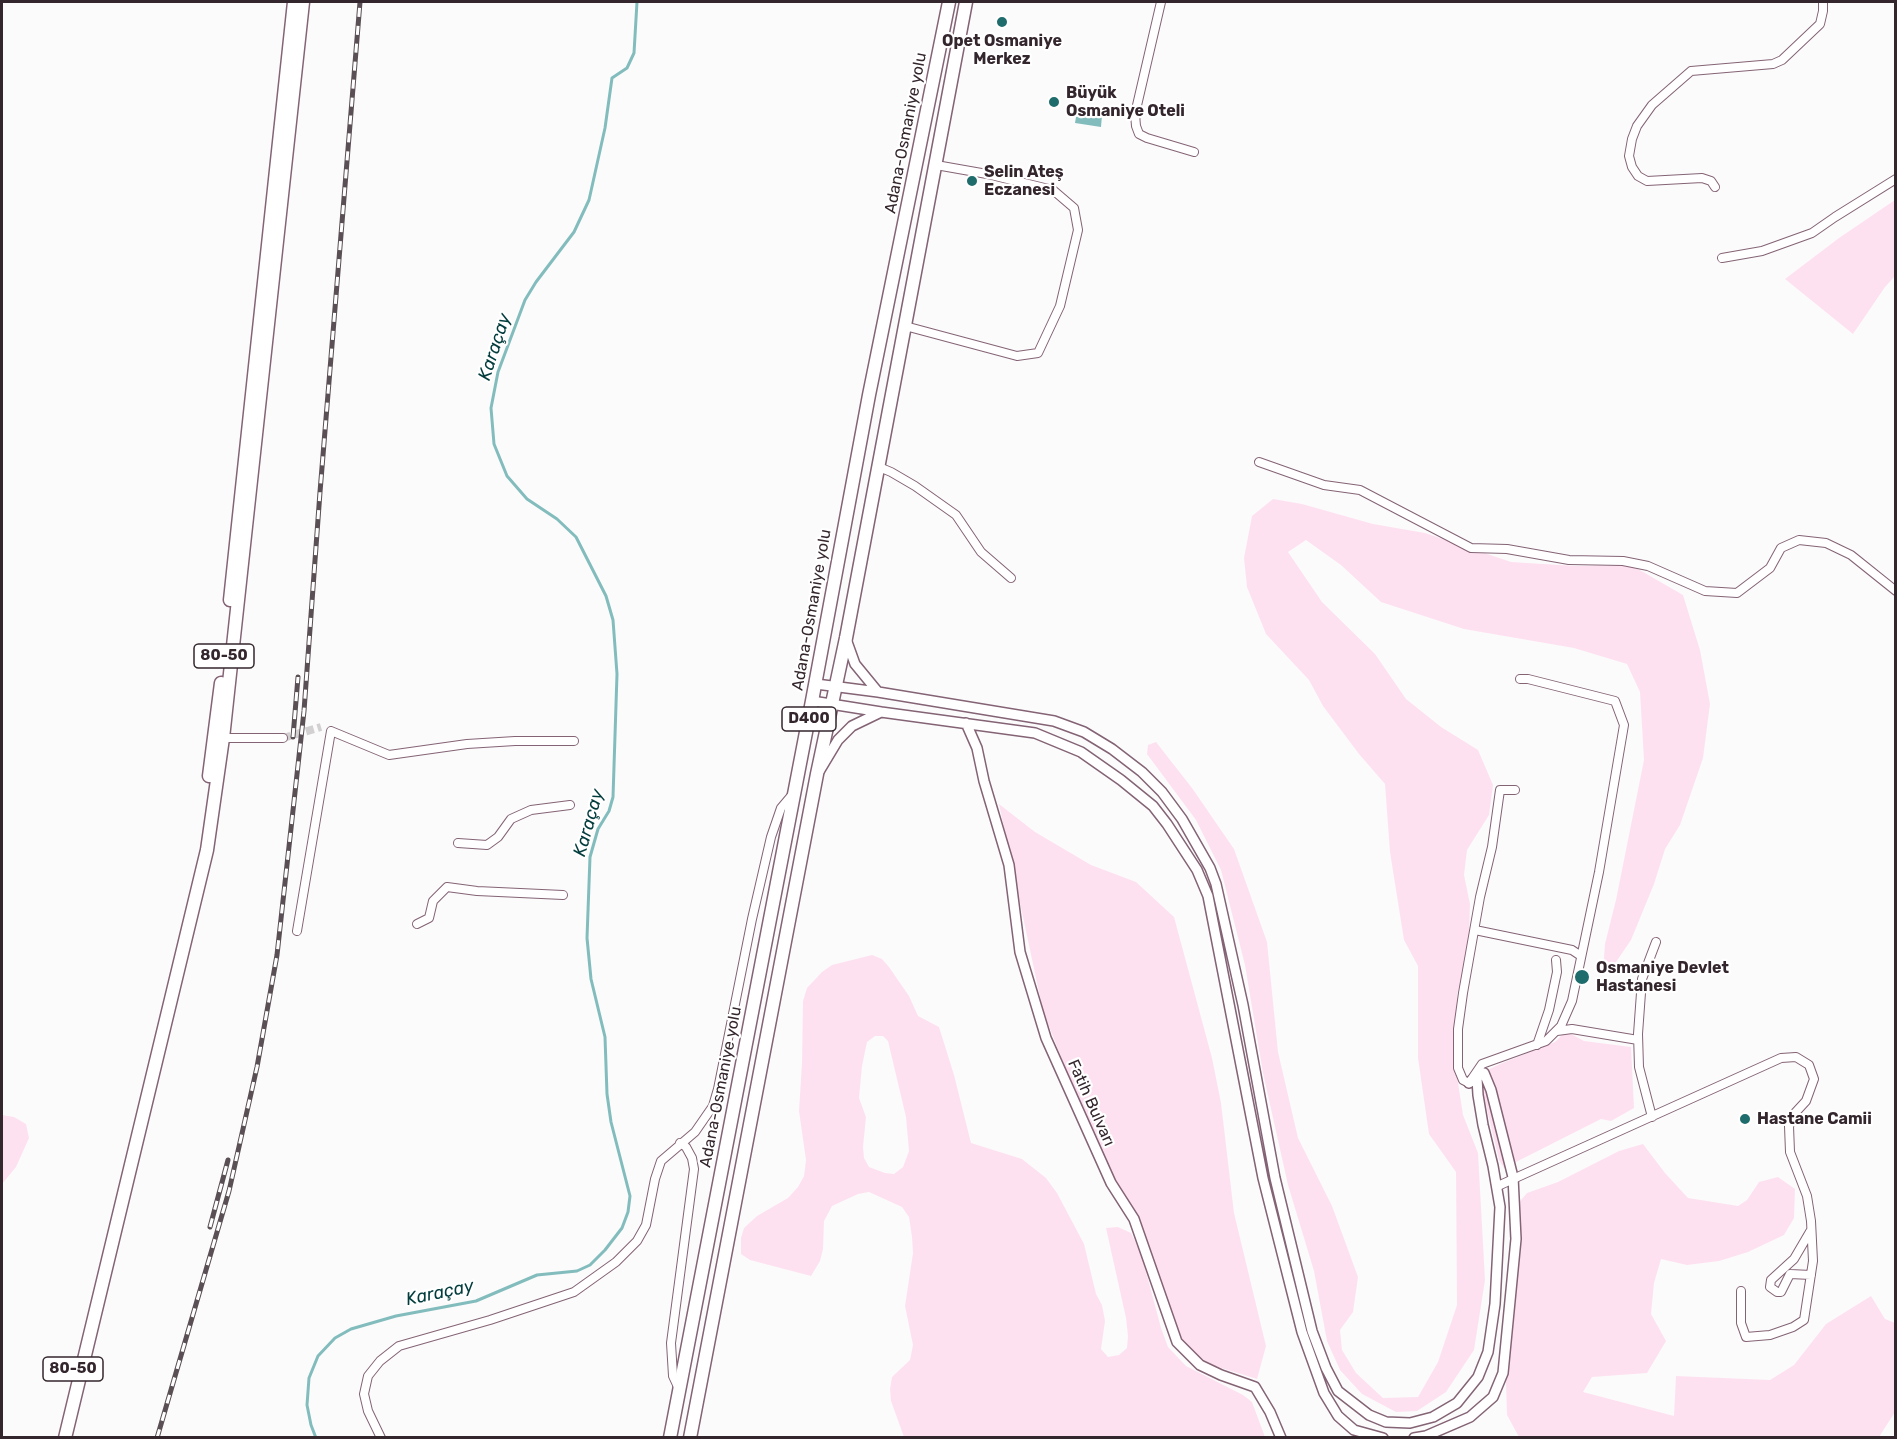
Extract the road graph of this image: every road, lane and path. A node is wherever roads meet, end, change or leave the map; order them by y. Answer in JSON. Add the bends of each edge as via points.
{"nodes":[{"id":1,"x":294,"y":2,"type":"edge"},
{"id":2,"x":303,"y":2,"type":"edge"},
{"id":3,"x":949,"y":2,"type":"edge"},
{"id":4,"x":966,"y":2,"type":"edge"},
{"id":5,"x":1161,"y":2,"type":"edge"},
{"id":6,"x":1823,"y":2,"type":"edge"},
{"id":7,"x":1194,"y":152,"type":"dead end"},
{"id":8,"x":936,"y":165,"type":"junction"},
{"id":9,"x":1896,"y":180,"type":"edge"},
{"id":10,"x":1715,"y":187,"type":"dead end"},
{"id":11,"x":1722,"y":258,"type":"dead end"},
{"id":12,"x":905,"y":326,"type":"junction"},
{"id":13,"x":1259,"y":462,"type":"dead end"},
{"id":14,"x":879,"y":468,"type":"junction"},
{"id":15,"x":1011,"y":578,"type":"dead end"},
{"id":16,"x":1896,"y":591,"type":"edge"},
{"id":17,"x":846,"y":638,"type":"junction"},
{"id":18,"x":1520,"y":679,"type":"dead end"},
{"id":19,"x":816,"y":684,"type":"junction"},
{"id":20,"x":837,"y":686,"type":"junction"},
{"id":21,"x":878,"y":692,"type":"junction"},
{"id":22,"x":813,"y":701,"type":"junction"},
{"id":23,"x":833,"y":705,"type":"junction"},
{"id":24,"x":881,"y":712,"type":"junction"},
{"id":25,"x":966,"y":723,"type":"junction"},
{"id":26,"x":321,"y":727,"type":"tunnel mouth"},
{"id":27,"x":331,"y":731,"type":"junction"},
{"id":28,"x":218,"y":738,"type":"junction"},
{"id":29,"x":283,"y":738,"type":"tunnel mouth"},
{"id":30,"x":574,"y":741,"type":"dead end"},
{"id":31,"x":817,"y":774,"type":"junction"},
{"id":32,"x":795,"y":789,"type":"junction"},
{"id":33,"x":1515,"y":790,"type":"dead end"},
{"id":34,"x":570,"y":804,"type":"dead end"},
{"id":35,"x":458,"y":843,"type":"dead end"},
{"id":36,"x":563,"y":896,"type":"dead end"},
{"id":37,"x":417,"y":924,"type":"dead end"},
{"id":38,"x":1475,"y":930,"type":"junction"},
{"id":39,"x":297,"y":931,"type":"dead end"},
{"id":40,"x":1656,"y":942,"type":"dead end"},
{"id":41,"x":1581,"y":956,"type":"junction"},
{"id":42,"x":1556,"y":960,"type":"dead end"},
{"id":43,"x":1556,"y":1031,"type":"junction"},
{"id":44,"x":1638,"y":1040,"type":"junction"},
{"id":45,"x":1537,"y":1045,"type":"junction"},
{"id":46,"x":1468,"y":1083,"type":"junction"},
{"id":47,"x":1652,"y":1117,"type":"junction"},
{"id":48,"x":680,"y":1143,"type":"junction"},
{"id":49,"x":1513,"y":1179,"type":"junction"},
{"id":50,"x":1496,"y":1183,"type":"junction"},
{"id":51,"x":1812,"y":1228,"type":"junction"},
{"id":52,"x":1811,"y":1275,"type":"junction"},
{"id":53,"x":1741,"y":1291,"type":"dead end"},
{"id":54,"x":679,"y":1390,"type":"junction"},
{"id":55,"x":57,"y":1437,"type":"edge"},
{"id":56,"x":65,"y":1437,"type":"edge"},
{"id":57,"x":381,"y":1437,"type":"edge"},
{"id":58,"x":670,"y":1437,"type":"edge"},
{"id":59,"x":690,"y":1437,"type":"edge"},
{"id":60,"x":1281,"y":1437,"type":"edge"},
{"id":61,"x":1383,"y":1437,"type":"edge"},
{"id":62,"x":1414,"y":1437,"type":"edge"}],
"edges":[{"from":1,"to":28,"type":"highway","number":"80-50"},
{"from":2,"to":28,"type":"highway"},
{"from":3,"to":19,"type":"highway","name":"Adana-Osmaniye yolu","number":"D400","via":[[868,395]]},
{"from":4,"to":8,"type":"highway","number":"D400"},
{"from":5,"to":7,"type":"street","via":[[1135,114],[1136,126],[1139,134],[1147,138]]},
{"from":6,"to":10,"type":"street","via":[[1820,24],[1782,60],[1691,71],[1652,105],[1637,126],[1629,156],[1638,176],[1647,181],[1702,178]]},
{"from":8,"to":12,"type":"highway","number":"D400"},
{"from":8,"to":12,"type":"street","via":[[1053,190],[1074,208],[1078,230],[1060,306],[1038,353],[1017,356]]},
{"from":9,"to":11,"type":"street","via":[[1812,233],[1762,251]]},
{"from":12,"to":14,"type":"highway","number":"D400"},
{"from":13,"to":16,"type":"street","via":[[1324,485],[1360,490],[1471,548],[1507,549],[1569,560],[1623,561],[1648,566],[1705,591],[1737,592],[1770,568],[1781,548],[1799,540],[1826,543],[1851,555]]},
{"from":14,"to":15,"type":"street","via":[[915,486],[956,515],[981,552]]},
{"from":14,"to":17,"type":"highway","number":"D400"},
{"from":17,"to":20,"type":"highway","number":"D400"},
{"from":17,"to":21,"type":"street","via":[[855,664]]},
{"from":18,"to":41,"type":"street","via":[[1615,701],[1624,725]]},
{"from":19,"to":20,"type":"street"},
{"from":19,"to":22,"type":"highway","name":"Adana-Osmaniye yolu","number":"D400"},
{"from":20,"to":21,"type":"street"},
{"from":20,"to":23,"type":"highway","number":"D400"},
{"from":21,"to":50,"type":"street","via":[[1054,721],[1084,732],[1142,772],[1182,819],[1216,884],[1275,1178],[1312,1330],[1338,1391],[1369,1415],[1386,1422],[1410,1423],[1433,1417],[1456,1403],[1478,1377],[1488,1352],[1495,1304],[1500,1207]]},
{"from":22,"to":23,"type":"street"},
{"from":22,"to":32,"type":"highway","name":"Adana-Osmaniye yolu","number":"D400"},
{"from":23,"to":24,"type":"street"},
{"from":23,"to":31,"type":"highway","number":"D400"},
{"from":24,"to":25,"type":"street"},
{"from":24,"to":31,"type":"street","via":[[852,726],[838,740]]},
{"from":25,"to":60,"type":"street","name":"Fatih Bulvarı","via":[[977,748],[1009,865],[1020,952],[1046,1038],[1111,1184],[1134,1219],[1177,1342],[1200,1365],[1255,1387]]},
{"from":25,"to":61,"type":"street","via":[[1035,733],[1081,752],[1153,806],[1197,870],[1208,896],[1260,1166],[1302,1332],[1324,1393],[1338,1416],[1354,1430]]},
{"from":26,"to":27,"type":"street"},
{"from":27,"to":30,"type":"street","via":[[389,755],[467,744]]},
{"from":27,"to":39,"type":"street"},
{"from":28,"to":29,"type":"street"},
{"from":28,"to":55,"type":"highway","number":"80-50","via":[[200,846]]},
{"from":28,"to":56,"type":"highway","via":[[207,850]]},
{"from":31,"to":59,"type":"highway","number":"D400"},
{"from":32,"to":48,"type":"street","via":[[781,808],[771,837],[713,1106],[695,1132]]},
{"from":32,"to":54,"type":"highway","name":"Adana-Osmaniye yolu","number":"D400"},
{"from":33,"to":38,"type":"street","via":[[1500,790]]},
{"from":34,"to":35,"type":"street","via":[[531,810],[511,819],[487,845]]},
{"from":36,"to":37,"type":"street","via":[[447,887],[433,901],[429,918]]},
{"from":38,"to":41,"type":"street","via":[[1572,950]]},
{"from":38,"to":46,"type":"street","via":[[1458,1029],[1458,1068]]},
{"from":40,"to":44,"type":"street","via":[[1642,979]]},
{"from":41,"to":43,"type":"street","via":[[1572,1001]]},
{"from":42,"to":45,"type":"street","via":[[1555,981]]},
{"from":43,"to":44,"type":"street","via":[[1572,1029]]},
{"from":43,"to":45,"type":"street"},
{"from":44,"to":47,"type":"street","via":[[1639,1067]]},
{"from":45,"to":46,"type":"street","via":[[1482,1064]]},
{"from":46,"to":49,"type":"street","via":[[1484,1073]]},
{"from":46,"to":50,"type":"street","via":[[1477,1078]]},
{"from":47,"to":49,"type":"street"},
{"from":47,"to":51,"type":"street","via":[[1781,1058],[1796,1057],[1809,1065],[1814,1078],[1806,1101],[1789,1126],[1790,1152],[1807,1196]]},
{"from":48,"to":54,"type":"street","via":[[692,1158],[694,1169],[671,1342],[673,1377]]},
{"from":48,"to":57,"type":"street","via":[[661,1161],[646,1225],[638,1241],[616,1262],[574,1292],[399,1346],[380,1361],[368,1376],[364,1394]]},
{"from":49,"to":50,"type":"street","via":[[1497,1186]]},
{"from":49,"to":62,"type":"street","via":[[1516,1239],[1503,1373],[1493,1397],[1470,1417],[1426,1436]]},
{"from":51,"to":52,"type":"street"},
{"from":51,"to":52,"type":"street","via":[[1794,1260],[1771,1280],[1770,1287],[1781,1292],[1790,1274]]},
{"from":52,"to":53,"type":"street","via":[[1804,1320],[1770,1335],[1746,1337],[1741,1323]]},
{"from":54,"to":58,"type":"highway","name":"Adana-Osmaniye yolu","number":"D400"}]}
